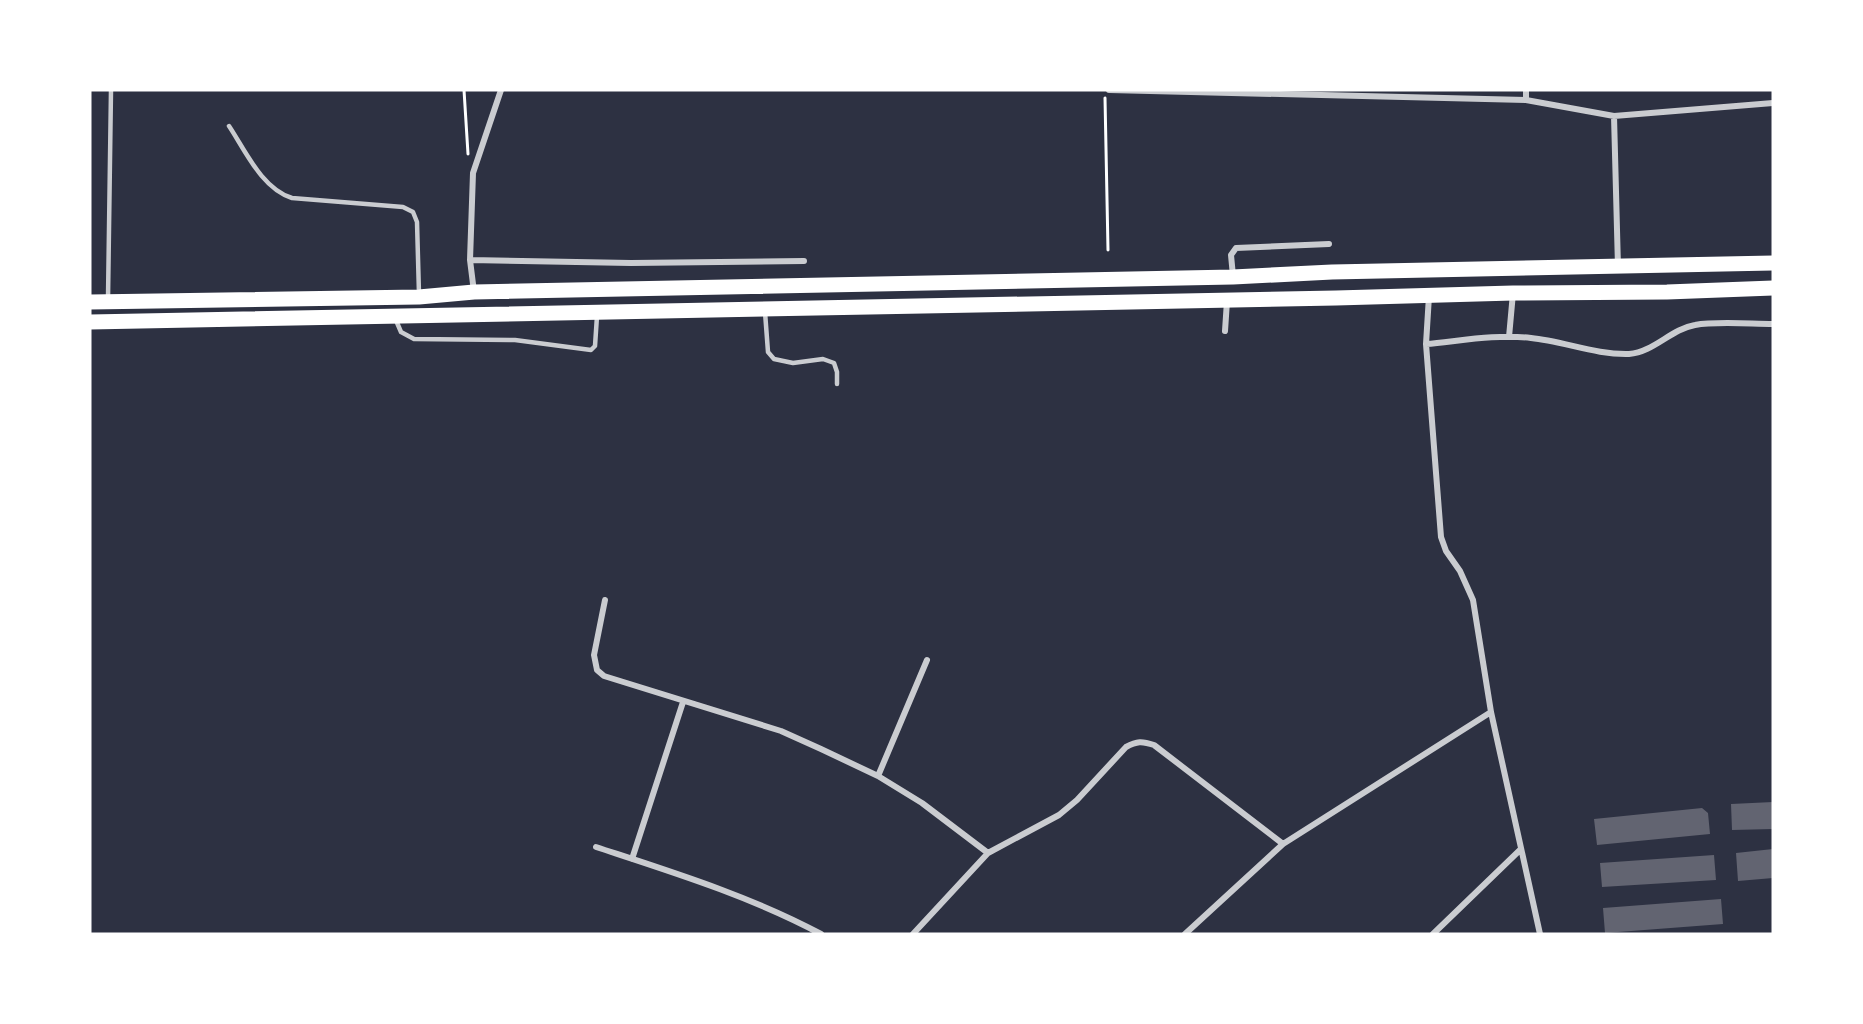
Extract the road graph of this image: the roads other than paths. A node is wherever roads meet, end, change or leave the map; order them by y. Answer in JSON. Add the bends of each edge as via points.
{"nodes":[{"id":1,"x":111,"y":90,"type":"edge"},
{"id":2,"x":501,"y":90,"type":"edge"},
{"id":3,"x":1109,"y":90,"type":"edge"},
{"id":4,"x":1526,"y":90,"type":"edge"},
{"id":5,"x":1526,"y":100,"type":"junction"},
{"id":6,"x":1773,"y":103,"type":"edge"},
{"id":7,"x":1614,"y":116,"type":"junction"},
{"id":8,"x":229,"y":126,"type":"dead end"},
{"id":9,"x":1329,"y":244,"type":"dead end"},
{"id":10,"x":470,"y":260,"type":"junction"},
{"id":11,"x":804,"y":261,"type":"dead end"},
{"id":12,"x":1773,"y":263,"type":"edge"},
{"id":13,"x":1618,"y":267,"type":"junction"},
{"id":14,"x":1233,"y":277,"type":"junction"},
{"id":15,"x":1773,"y":288,"type":"edge"},
{"id":16,"x":474,"y":292,"type":"junction"},
{"id":17,"x":1513,"y":293,"type":"junction"},
{"id":18,"x":1429,"y":295,"type":"junction"},
{"id":19,"x":419,"y":297,"type":"junction"},
{"id":20,"x":1227,"y":300,"type":"junction"},
{"id":21,"x":90,"y":302,"type":"edge"},
{"id":22,"x":108,"y":302,"type":"junction"},
{"id":23,"x":765,"y":310,"type":"junction"},
{"id":24,"x":597,"y":313,"type":"junction"},
{"id":25,"x":395,"y":317,"type":"junction"},
{"id":26,"x":90,"y":322,"type":"edge"},
{"id":27,"x":1773,"y":324,"type":"edge"},
{"id":28,"x":1225,"y":331,"type":"dead end"},
{"id":29,"x":1509,"y":337,"type":"junction"},
{"id":30,"x":1426,"y":344,"type":"junction"},
{"id":31,"x":837,"y":384,"type":"dead end"},
{"id":32,"x":605,"y":600,"type":"dead end"},
{"id":33,"x":927,"y":660,"type":"dead end"},
{"id":34,"x":683,"y":702,"type":"junction"},
{"id":35,"x":1491,"y":712,"type":"junction"},
{"id":36,"x":878,"y":776,"type":"junction"},
{"id":37,"x":1283,"y":844,"type":"junction"},
{"id":38,"x":596,"y":847,"type":"dead end"},
{"id":39,"x":1521,"y":849,"type":"junction"},
{"id":40,"x":988,"y":853,"type":"junction"},
{"id":41,"x":632,"y":859,"type":"junction"},
{"id":42,"x":821,"y":934,"type":"edge"},
{"id":43,"x":913,"y":934,"type":"edge"},
{"id":44,"x":1185,"y":934,"type":"edge"},
{"id":45,"x":1433,"y":934,"type":"edge"},
{"id":46,"x":1540,"y":934,"type":"edge"}],
"edges":[{"from":1,"to":22,"type":"lane"},
{"from":2,"to":10,"type":"street","via":[[472,173]]},
{"from":3,"to":5,"type":"street"},
{"from":4,"to":5,"type":"street"},
{"from":5,"to":7,"type":"street"},
{"from":6,"to":7,"type":"street"},
{"from":7,"to":13,"type":"street"},
{"from":8,"to":19,"type":"lane","via":[[268,186],[280,195],[403,207],[413,212],[417,222]]},
{"from":9,"to":14,"type":"street","via":[[1236,248],[1231,255]]},
{"from":10,"to":11,"type":"street"},
{"from":10,"to":16,"type":"street"},
{"from":12,"to":13,"type":"highway"},
{"from":13,"to":14,"type":"highway"},
{"from":14,"to":16,"type":"highway"},
{"from":15,"to":17,"type":"highway"},
{"from":16,"to":19,"type":"highway"},
{"from":17,"to":18,"type":"highway"},
{"from":17,"to":29,"type":"street"},
{"from":18,"to":20,"type":"highway"},
{"from":18,"to":30,"type":"street"},
{"from":19,"to":22,"type":"highway"},
{"from":20,"to":23,"type":"highway"},
{"from":20,"to":28,"type":"street"},
{"from":21,"to":22,"type":"highway"},
{"from":23,"to":24,"type":"highway"},
{"from":23,"to":31,"type":"lane","via":[[768,352],[774,360],[792,363],[823,359],[834,363]]},
{"from":24,"to":25,"type":"highway"},
{"from":24,"to":25,"type":"lane","via":[[595,346],[591,350],[514,340],[414,339],[401,332]]},
{"from":25,"to":26,"type":"highway"},
{"from":27,"to":29,"type":"street","via":[[1696,325],[1633,354]]},
{"from":29,"to":30,"type":"street"},
{"from":30,"to":35,"type":"street","via":[[1441,537],[1473,600]]},
{"from":32,"to":34,"type":"street","via":[[594,655],[597,670],[604,676]]},
{"from":33,"to":36,"type":"street"},
{"from":34,"to":36,"type":"street","via":[[781,731]]},
{"from":34,"to":41,"type":"street"},
{"from":35,"to":37,"type":"street"},
{"from":35,"to":39,"type":"street"},
{"from":36,"to":40,"type":"street","via":[[922,803]]},
{"from":37,"to":40,"type":"street","via":[[1154,745],[1135,741],[1059,815]]},
{"from":37,"to":44,"type":"street"},
{"from":38,"to":41,"type":"street"},
{"from":39,"to":45,"type":"street"},
{"from":39,"to":46,"type":"street"},
{"from":40,"to":43,"type":"street"},
{"from":41,"to":42,"type":"street","via":[[724,891]]}]}
